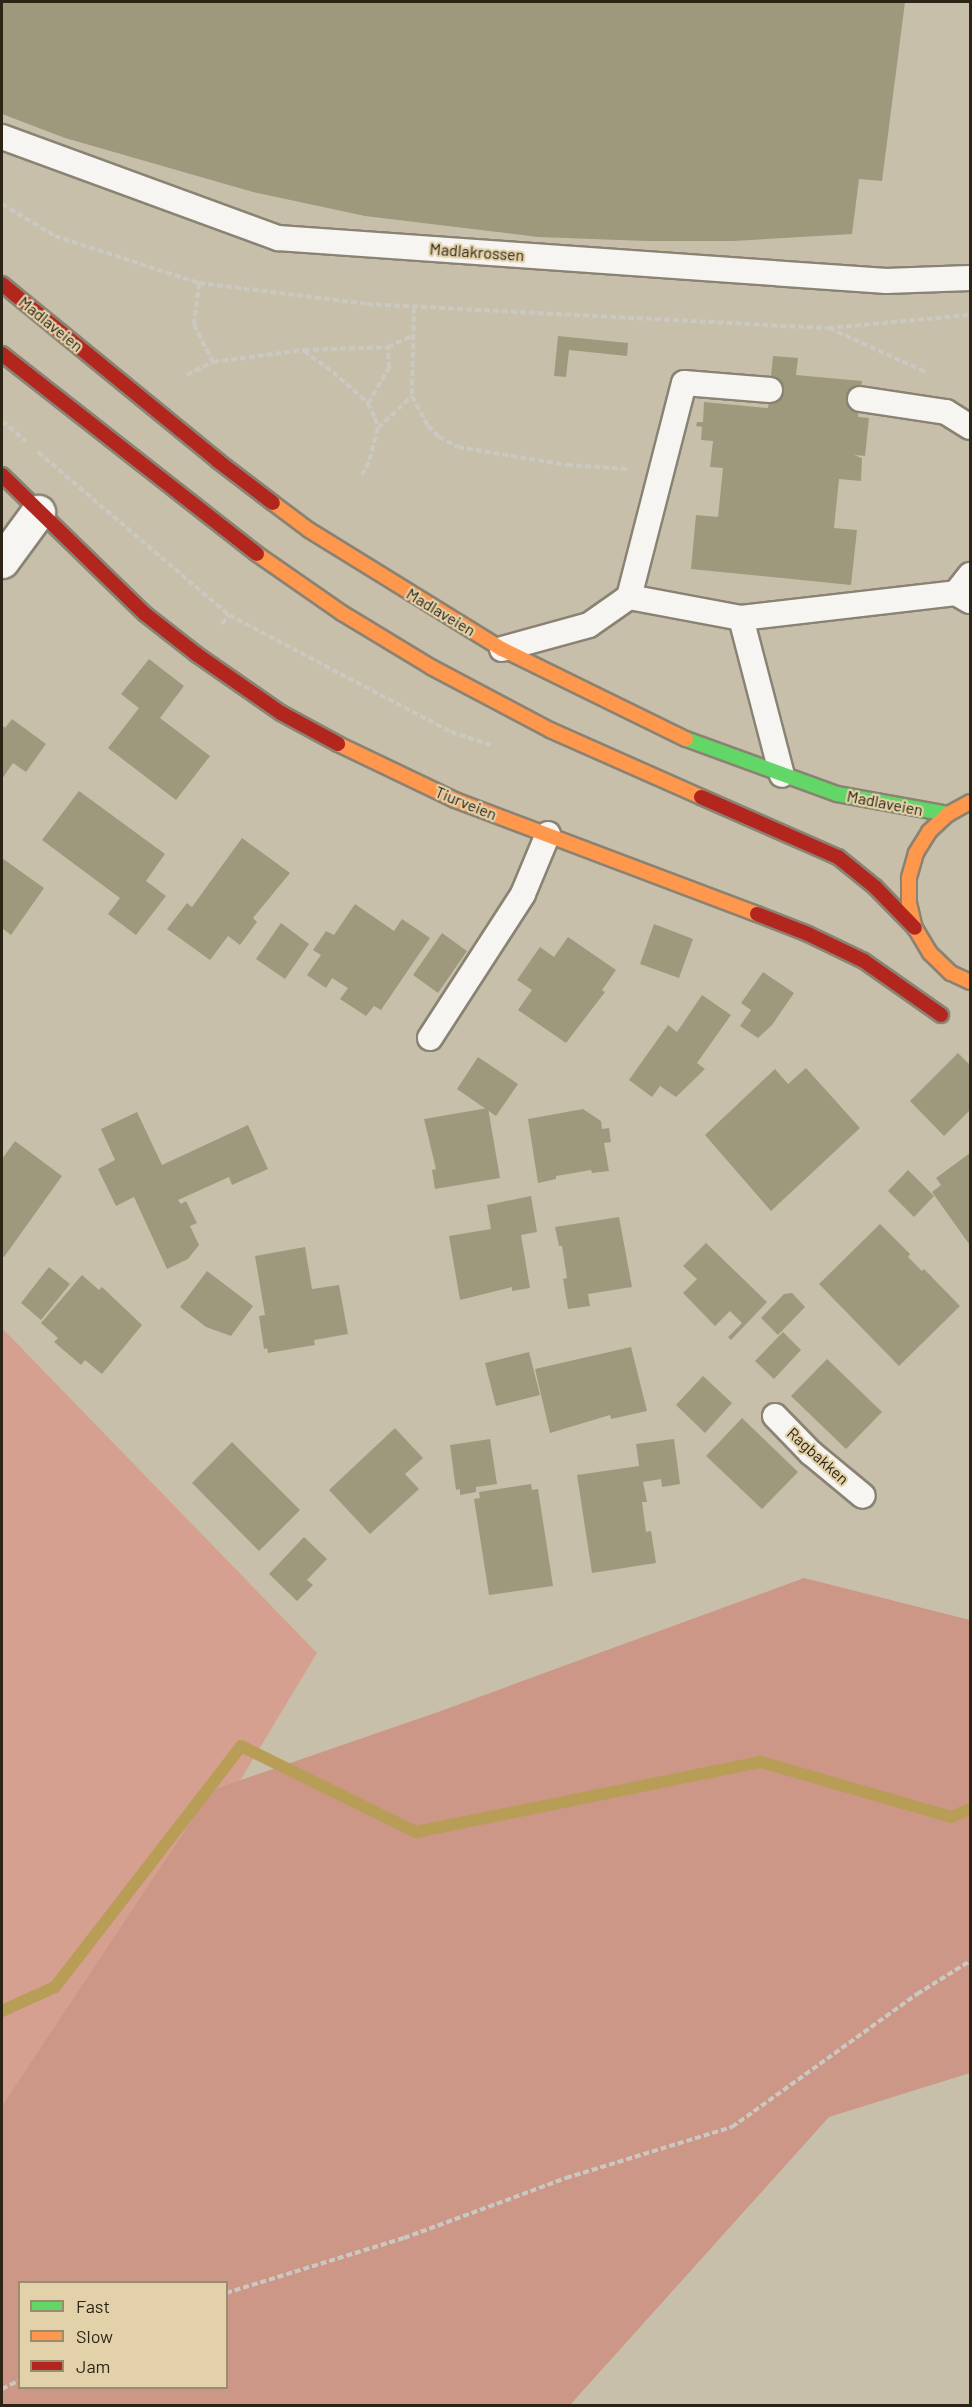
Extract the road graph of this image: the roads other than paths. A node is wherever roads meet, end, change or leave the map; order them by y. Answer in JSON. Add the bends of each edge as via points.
{"nodes":[{"id":1,"x":2,"y":136,"type":"edge"},
{"id":2,"x":970,"y":278,"type":"edge"},
{"id":3,"x":2,"y":284,"type":"edge"},
{"id":4,"x":2,"y":354,"type":"edge"},
{"id":5,"x":770,"y":390,"type":"dead end"},
{"id":6,"x":860,"y":399,"type":"dead end"},
{"id":7,"x":970,"y":427,"type":"edge"},
{"id":8,"x":2,"y":475,"type":"edge"},
{"id":9,"x":38,"y":512,"type":"junction"},
{"id":10,"x":2,"y":561,"type":"edge"},
{"id":11,"x":966,"y":590,"type":"edge"},
{"id":12,"x":629,"y":597,"type":"junction"},
{"id":13,"x":741,"y":618,"type":"junction"},
{"id":14,"x":502,"y":648,"type":"junction"},
{"id":15,"x":782,"y":776,"type":"junction"},
{"id":16,"x":970,"y":802,"type":"edge"},
{"id":17,"x":948,"y":814,"type":"junction"},
{"id":18,"x":548,"y":834,"type":"junction"},
{"id":19,"x":915,"y":928,"type":"junction"},
{"id":20,"x":970,"y":982,"type":"edge"},
{"id":21,"x":941,"y":1015,"type":"dead end"},
{"id":22,"x":430,"y":1038,"type":"dead end"},
{"id":23,"x":775,"y":1416,"type":"dead end"},
{"id":24,"x":863,"y":1496,"type":"dead end"}],
"edges":[{"from":1,"to":2,"type":"lane","name":"Madlakrossen","via":[[278,238],[886,281]]},
{"from":3,"to":14,"type":"main road","name":"Madlaveien","via":[[218,461],[309,530]]},
{"from":4,"to":19,"type":"main road","via":[[255,552],[342,613],[431,667],[550,730],[838,857],[875,887]]},
{"from":5,"to":12,"type":"lane","via":[[684,383]]},
{"from":6,"to":7,"type":"lane","via":[[946,412]]},
{"from":8,"to":9,"type":"main road","name":"Tiurveien"},
{"from":9,"to":10,"type":"street"},
{"from":9,"to":18,"type":"main road","name":"Tiurveien","via":[[146,614],[281,713],[455,800]]},
{"from":11,"to":13,"type":"lane"},
{"from":12,"to":13,"type":"lane"},
{"from":12,"to":14,"type":"lane","via":[[589,625]]},
{"from":13,"to":15,"type":"lane"},
{"from":14,"to":15,"type":"main road","name":"Madlaveien","via":[[688,740]]},
{"from":15,"to":17,"type":"main road","name":"Madlaveien","via":[[837,794]]},
{"from":16,"to":17,"type":"main road"},
{"from":17,"to":19,"type":"main road","via":[[929,832],[916,853],[909,878]]},
{"from":18,"to":21,"type":"main road","name":"Tiurveien","via":[[808,934],[864,961]]},
{"from":18,"to":22,"type":"lane","via":[[523,894]]},
{"from":19,"to":20,"type":"main road","via":[[930,953],[951,973]]},
{"from":23,"to":24,"type":"lane","name":"Ragbakken","via":[[811,1453]]}]}
